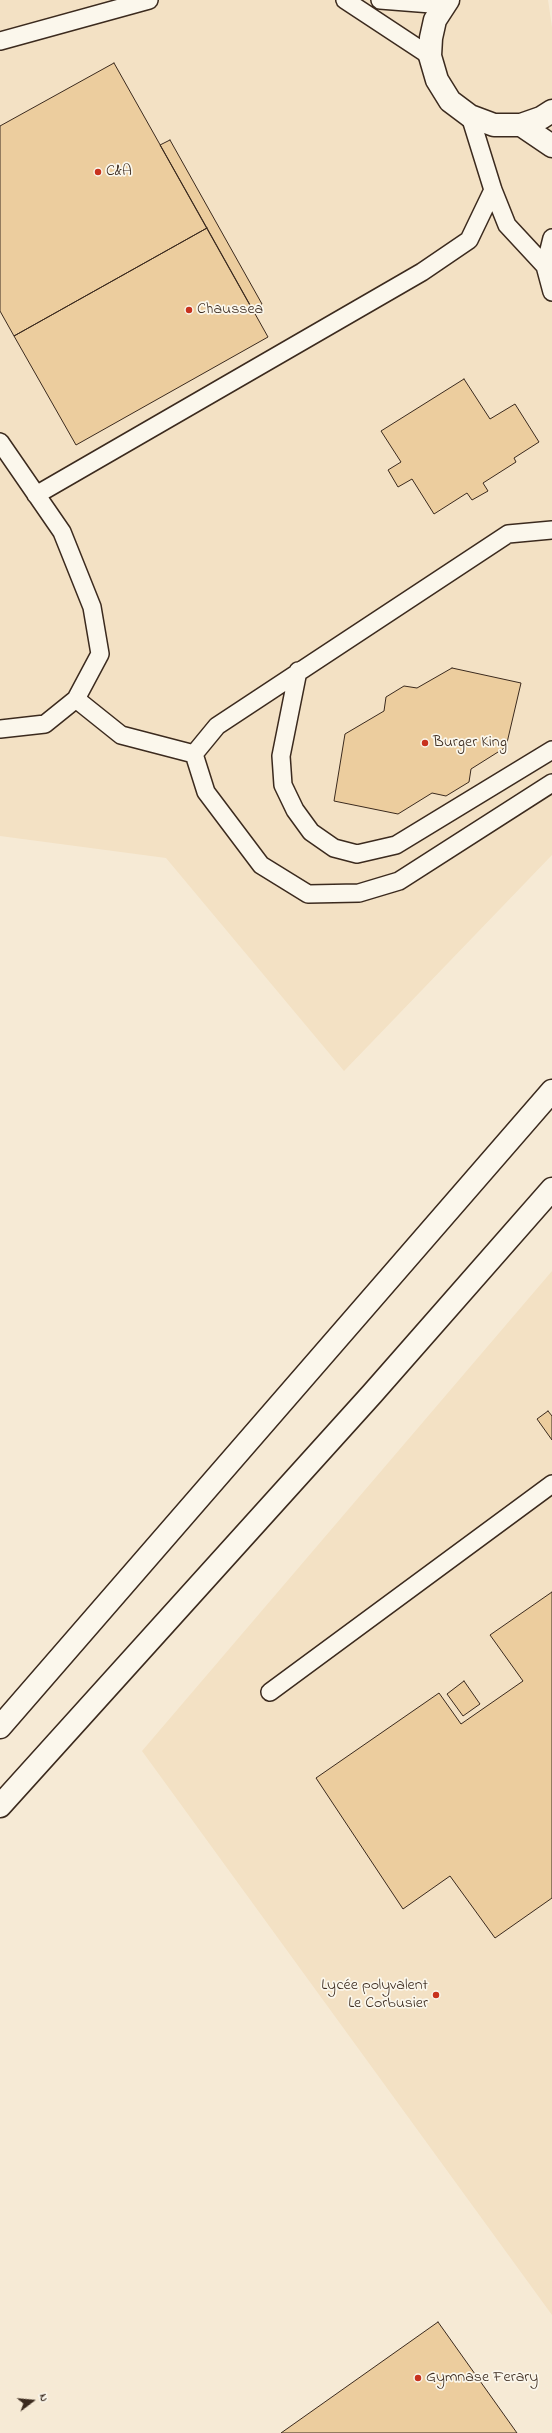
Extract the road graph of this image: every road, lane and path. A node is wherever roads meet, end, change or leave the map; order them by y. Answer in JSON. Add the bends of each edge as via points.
{"nodes":[{"id":1,"x":149,"y":0,"type":"edge"},
{"id":2,"x":346,"y":0,"type":"edge"},
{"id":3,"x":380,"y":0,"type":"edge"},
{"id":4,"x":128,"y":2,"type":"edge"},
{"id":5,"x":446,"y":2,"type":"edge"},
{"id":6,"x":0,"y":41,"type":"edge"},
{"id":7,"x":430,"y":56,"type":"junction"},
{"id":8,"x":552,"y":111,"type":"edge"},
{"id":9,"x":470,"y":116,"type":"junction"},
{"id":10,"x":521,"y":125,"type":"junction"},
{"id":11,"x":552,"y":146,"type":"edge"},
{"id":12,"x":493,"y":190,"type":"junction"},
{"id":13,"x":552,"y":238,"type":"edge"},
{"id":14,"x":545,"y":266,"type":"junction"},
{"id":15,"x":552,"y":292,"type":"edge"},
{"id":16,"x":0,"y":442,"type":"edge"},
{"id":17,"x":36,"y":496,"type":"junction"},
{"id":18,"x":552,"y":530,"type":"edge"},
{"id":19,"x":298,"y":671,"type":"junction"},
{"id":20,"x":76,"y":699,"type":"junction"},
{"id":21,"x":0,"y":729,"type":"edge"},
{"id":22,"x":552,"y":750,"type":"edge"},
{"id":23,"x":194,"y":754,"type":"junction"},
{"id":24,"x":552,"y":783,"type":"edge"},
{"id":25,"x":552,"y":1091,"type":"edge"},
{"id":26,"x":552,"y":1189,"type":"edge"},
{"id":27,"x":552,"y":1484,"type":"edge"},
{"id":28,"x":270,"y":1692,"type":"dead end"},
{"id":29,"x":0,"y":1727,"type":"edge"},
{"id":30,"x":0,"y":1806,"type":"edge"}],
"edges":[{"from":1,"to":4,"type":"lane"},
{"from":2,"to":7,"type":"lane"},
{"from":3,"to":5,"type":"lane"},
{"from":4,"to":6,"type":"lane"},
{"from":5,"to":7,"type":"main road","via":[[435,20]]},
{"from":7,"to":9,"type":"main road","via":[[436,80],[450,101]]},
{"from":8,"to":10,"type":"main road"},
{"from":9,"to":10,"type":"main road","via":[[494,125]]},
{"from":9,"to":12,"type":"lane"},
{"from":10,"to":11,"type":"main road"},
{"from":12,"to":14,"type":"lane","via":[[507,225]]},
{"from":12,"to":17,"type":"lane","via":[[469,240],[422,272]]},
{"from":13,"to":14,"type":"lane"},
{"from":14,"to":15,"type":"lane"},
{"from":16,"to":17,"type":"lane"},
{"from":17,"to":20,"type":"lane","via":[[62,532],[92,607],[100,654]]},
{"from":18,"to":19,"type":"lane","via":[[508,534]]},
{"from":19,"to":22,"type":"lane","via":[[281,756],[284,785],[295,810],[312,832],[334,848],[357,854],[396,845]]},
{"from":19,"to":23,"type":"lane","via":[[217,726]]},
{"from":20,"to":21,"type":"lane","via":[[45,724]]},
{"from":20,"to":23,"type":"lane","via":[[121,735]]},
{"from":23,"to":24,"type":"lane","via":[[206,792],[261,864],[308,894],[359,893],[399,881]]},
{"from":25,"to":29,"type":"main road"},
{"from":26,"to":30,"type":"main road","via":[[377,1388]]},
{"from":27,"to":28,"type":"lane"}]}
